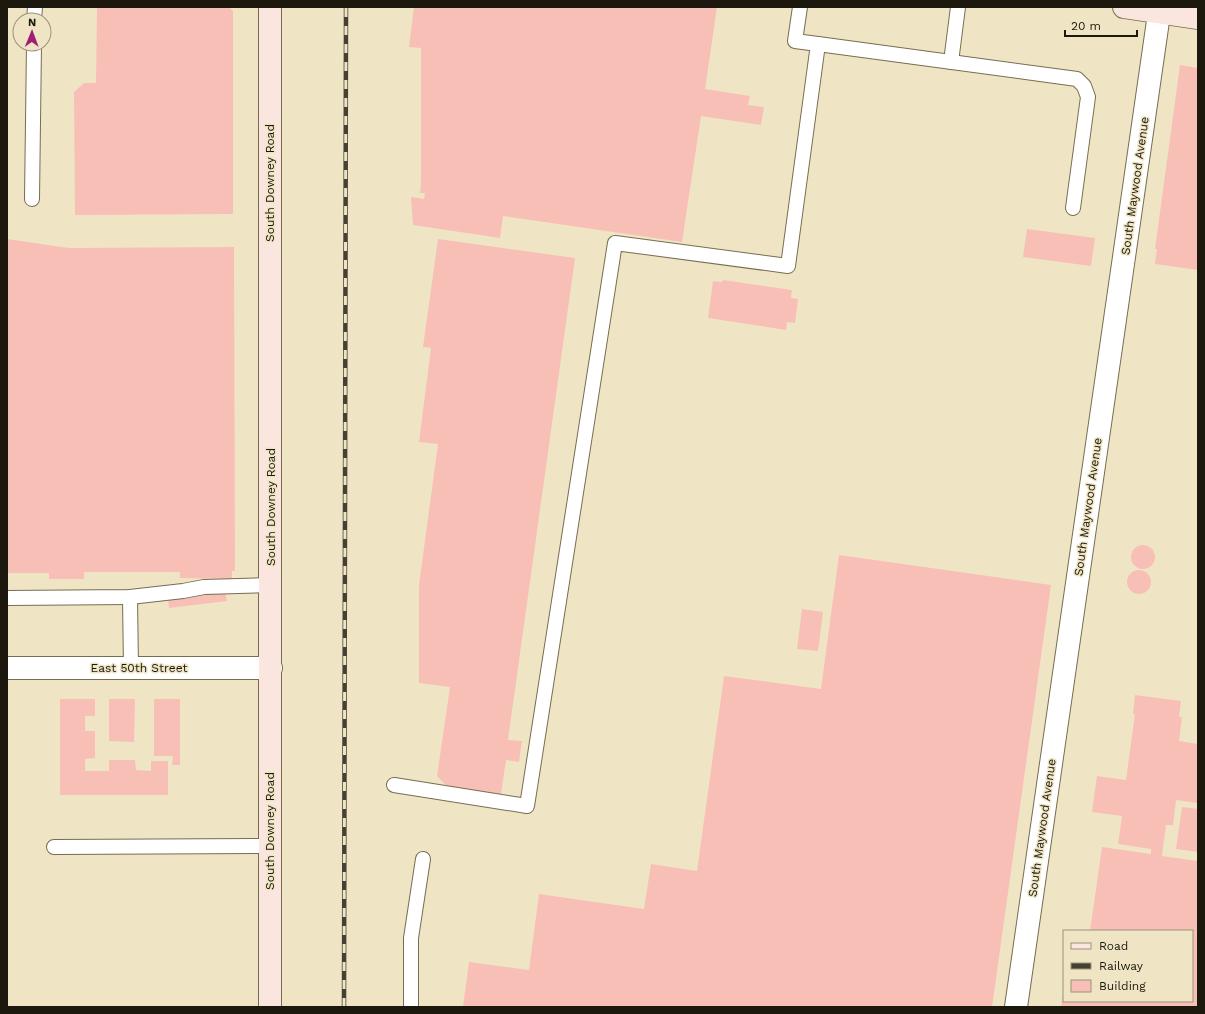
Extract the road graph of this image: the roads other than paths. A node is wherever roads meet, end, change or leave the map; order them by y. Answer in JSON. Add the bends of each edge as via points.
{"nodes":[{"id":1,"x":270,"y":7,"type":"edge"},
{"id":2,"x":800,"y":7,"type":"edge"},
{"id":3,"x":958,"y":7,"type":"edge"},
{"id":4,"x":1124,"y":7,"type":"edge"},
{"id":5,"x":1160,"y":10,"type":"edge"},
{"id":6,"x":1198,"y":18,"type":"edge"},
{"id":7,"x":818,"y":44,"type":"junction"},
{"id":8,"x":34,"y":52,"type":"edge"},
{"id":9,"x":951,"y":62,"type":"junction"},
{"id":10,"x":32,"y":199,"type":"dead end"},
{"id":11,"x":1073,"y":208,"type":"dead end"},
{"id":12,"x":271,"y":585,"type":"junction"},
{"id":13,"x":130,"y":597,"type":"junction"},
{"id":14,"x":7,"y":598,"type":"edge"},
{"id":15,"x":7,"y":668,"type":"edge"},
{"id":16,"x":131,"y":668,"type":"junction"},
{"id":17,"x":271,"y":668,"type":"junction"},
{"id":18,"x":394,"y":785,"type":"dead end"},
{"id":19,"x":270,"y":846,"type":"junction"},
{"id":20,"x":54,"y":848,"type":"dead end"},
{"id":21,"x":423,"y":859,"type":"dead end"},
{"id":22,"x":270,"y":1007,"type":"edge"},
{"id":23,"x":412,"y":1007,"type":"edge"},
{"id":24,"x":1016,"y":1007,"type":"edge"}],
"edges":[{"from":1,"to":12,"type":"main road","name":"South Downey Road"},
{"from":2,"to":7,"type":"lane","via":[[795,41]]},
{"from":3,"to":9,"type":"lane"},
{"from":4,"to":5,"type":"main road"},
{"from":5,"to":6,"type":"main road"},
{"from":5,"to":24,"type":"street","name":"South Maywood Avenue"},
{"from":7,"to":9,"type":"lane"},
{"from":7,"to":18,"type":"lane","via":[[788,266],[615,243],[527,806]]},
{"from":8,"to":10,"type":"lane"},
{"from":9,"to":11,"type":"lane","via":[[1077,79],[1084,86],[1088,97]]},
{"from":12,"to":13,"type":"lane","via":[[204,586]]},
{"from":12,"to":17,"type":"main road","name":"South Downey Road"},
{"from":13,"to":14,"type":"lane"},
{"from":13,"to":16,"type":"lane"},
{"from":15,"to":16,"type":"street","name":"East 50th Street"},
{"from":16,"to":17,"type":"street","name":"East 50th Street"},
{"from":17,"to":19,"type":"main road","name":"South Downey Road"},
{"from":19,"to":20,"type":"lane"},
{"from":19,"to":22,"type":"main road","name":"South Downey Road"},
{"from":21,"to":23,"type":"lane","via":[[411,938]]}]}
